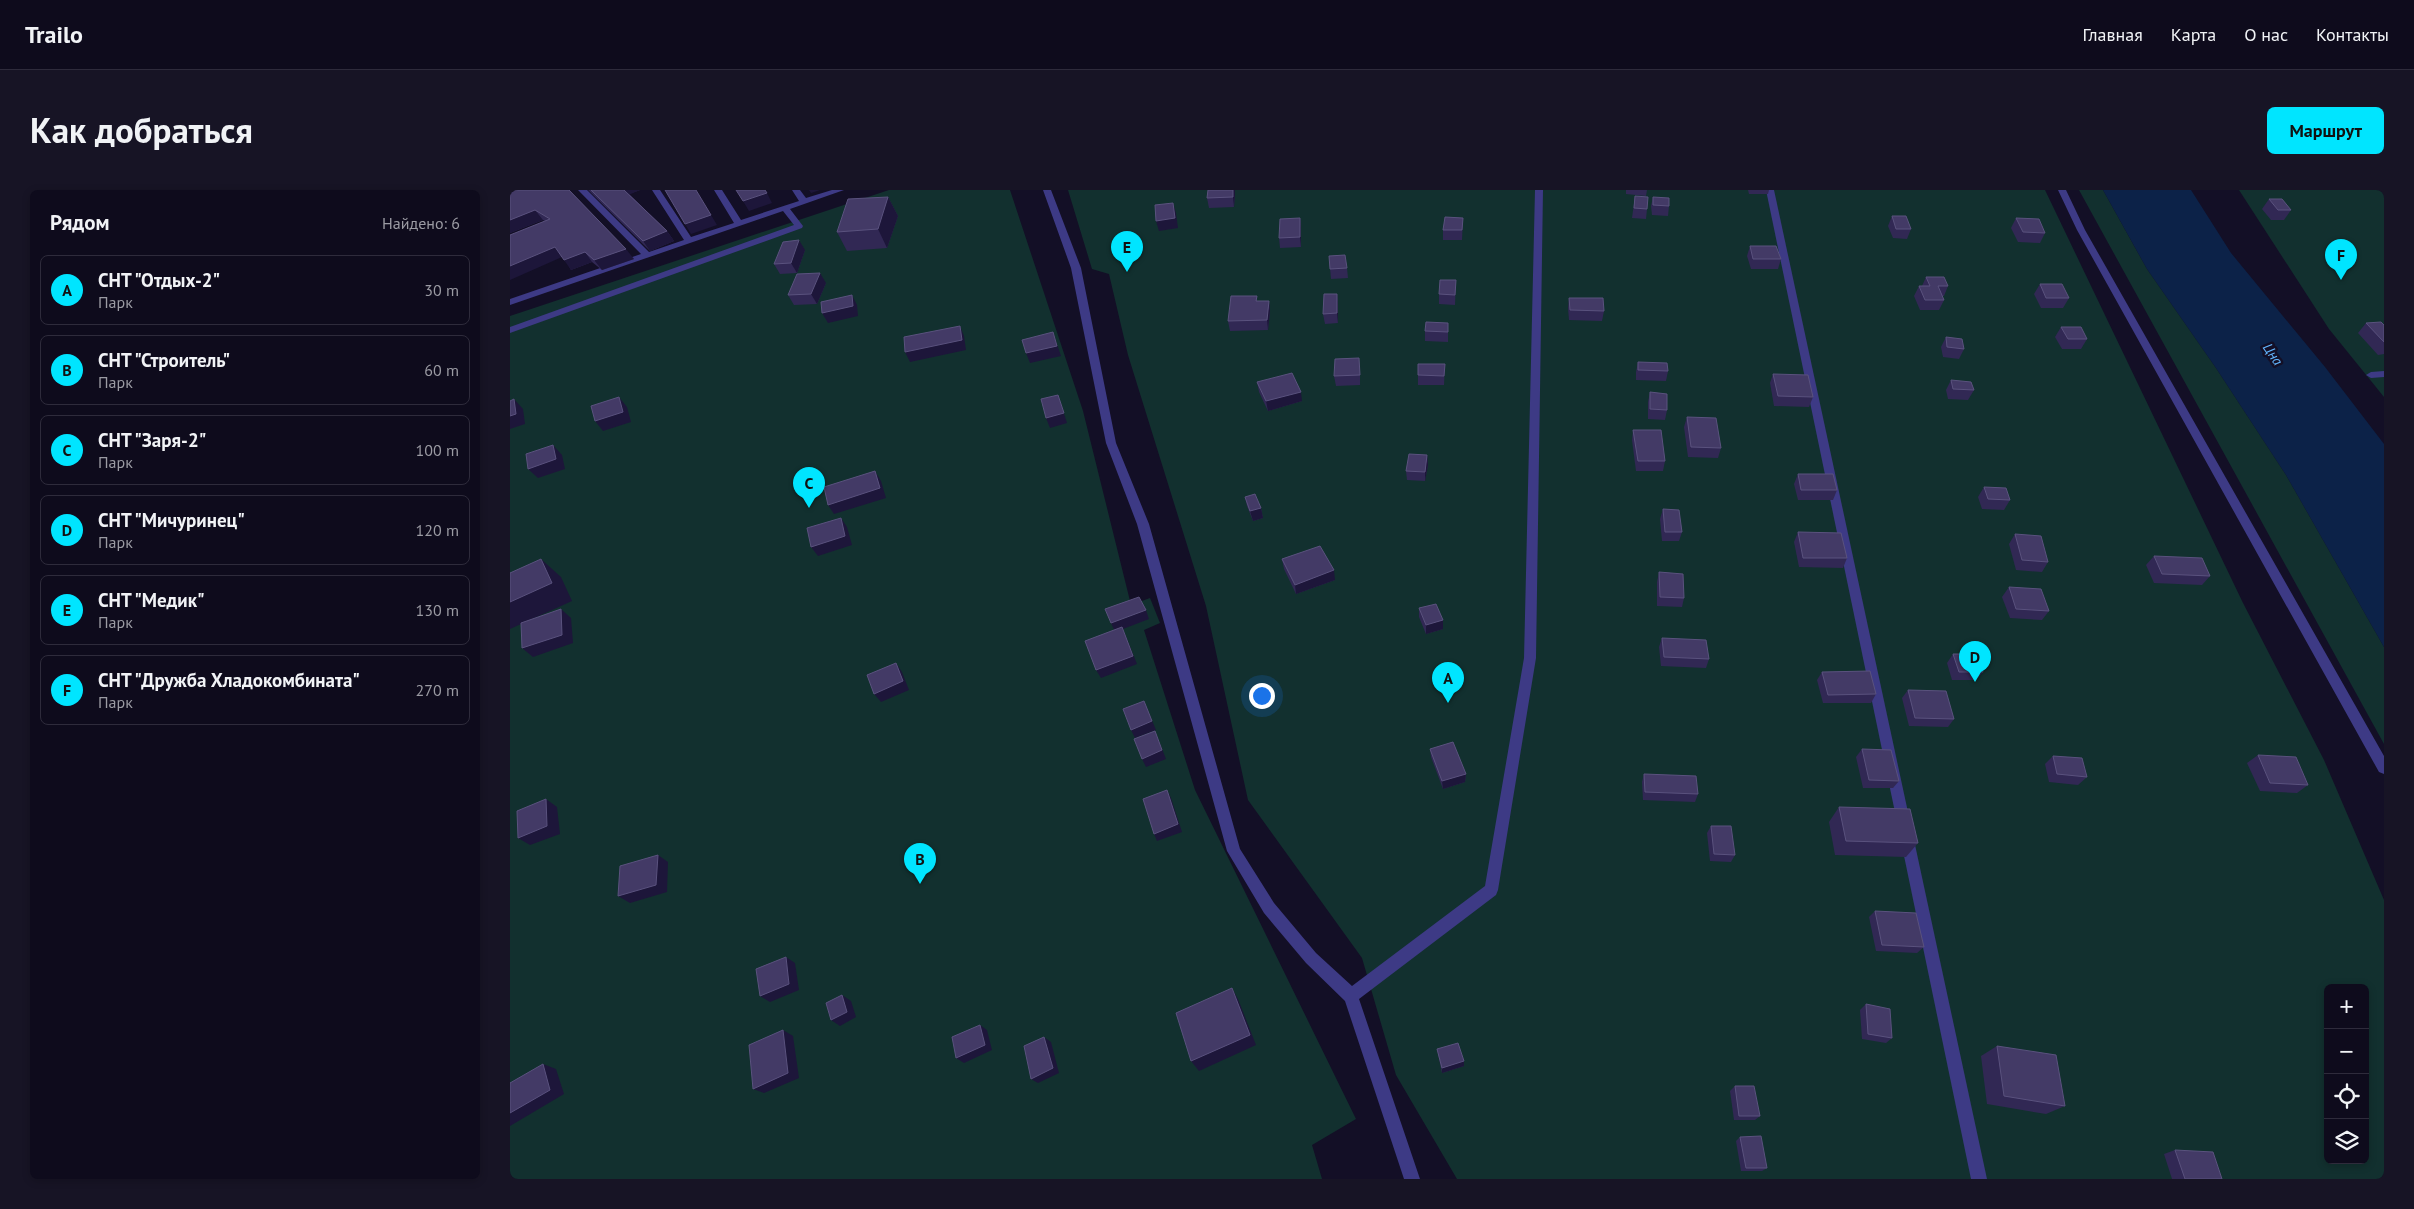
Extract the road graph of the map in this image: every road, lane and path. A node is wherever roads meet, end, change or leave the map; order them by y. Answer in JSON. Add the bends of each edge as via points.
{"nodes":[{"id":1,"x":582,"y":190,"type":"edge"},
{"id":2,"x":656,"y":190,"type":"edge"},
{"id":3,"x":718,"y":190,"type":"edge"},
{"id":4,"x":796,"y":190,"type":"edge"},
{"id":5,"x":840,"y":190,"type":"edge"},
{"id":6,"x":1047,"y":190,"type":"edge"},
{"id":7,"x":1539,"y":190,"type":"edge"},
{"id":8,"x":1770,"y":190,"type":"edge"},
{"id":9,"x":2062,"y":190,"type":"edge"},
{"id":10,"x":804,"y":202,"type":"junction"},
{"id":11,"x":785,"y":208,"type":"junction"},
{"id":12,"x":739,"y":224,"type":"junction"},
{"id":13,"x":689,"y":241,"type":"junction"},
{"id":14,"x":647,"y":255,"type":"junction"},
{"id":15,"x":510,"y":302,"type":"edge"},
{"id":16,"x":510,"y":330,"type":"edge"},
{"id":17,"x":2384,"y":374,"type":"edge"},
{"id":18,"x":2371,"y":375,"type":"dead end"},
{"id":19,"x":2384,"y":768,"type":"edge"},
{"id":20,"x":1351,"y":996,"type":"junction"},
{"id":21,"x":1412,"y":1179,"type":"edge"},
{"id":22,"x":1979,"y":1179,"type":"edge"}],
"edges":[{"from":1,"to":14,"type":"lane"},
{"from":2,"to":13,"type":"lane"},
{"from":3,"to":12,"type":"lane"},
{"from":4,"to":10,"type":"lane"},
{"from":5,"to":10,"type":"lane"},
{"from":6,"to":20,"type":"lane","via":[[1076,268],[1111,442],[1143,524],[1234,851],[1269,908],[1311,958]]},
{"from":7,"to":20,"type":"lane","via":[[1530,658],[1491,890]]},
{"from":8,"to":22,"type":"lane"},
{"from":9,"to":19,"type":"lane"},
{"from":10,"to":11,"type":"lane"},
{"from":11,"to":12,"type":"lane"},
{"from":11,"to":16,"type":"lane","via":[[799,226]]},
{"from":12,"to":13,"type":"lane"},
{"from":13,"to":14,"type":"lane"},
{"from":14,"to":15,"type":"lane"},
{"from":17,"to":18,"type":"lane"},
{"from":20,"to":21,"type":"lane"}]}
